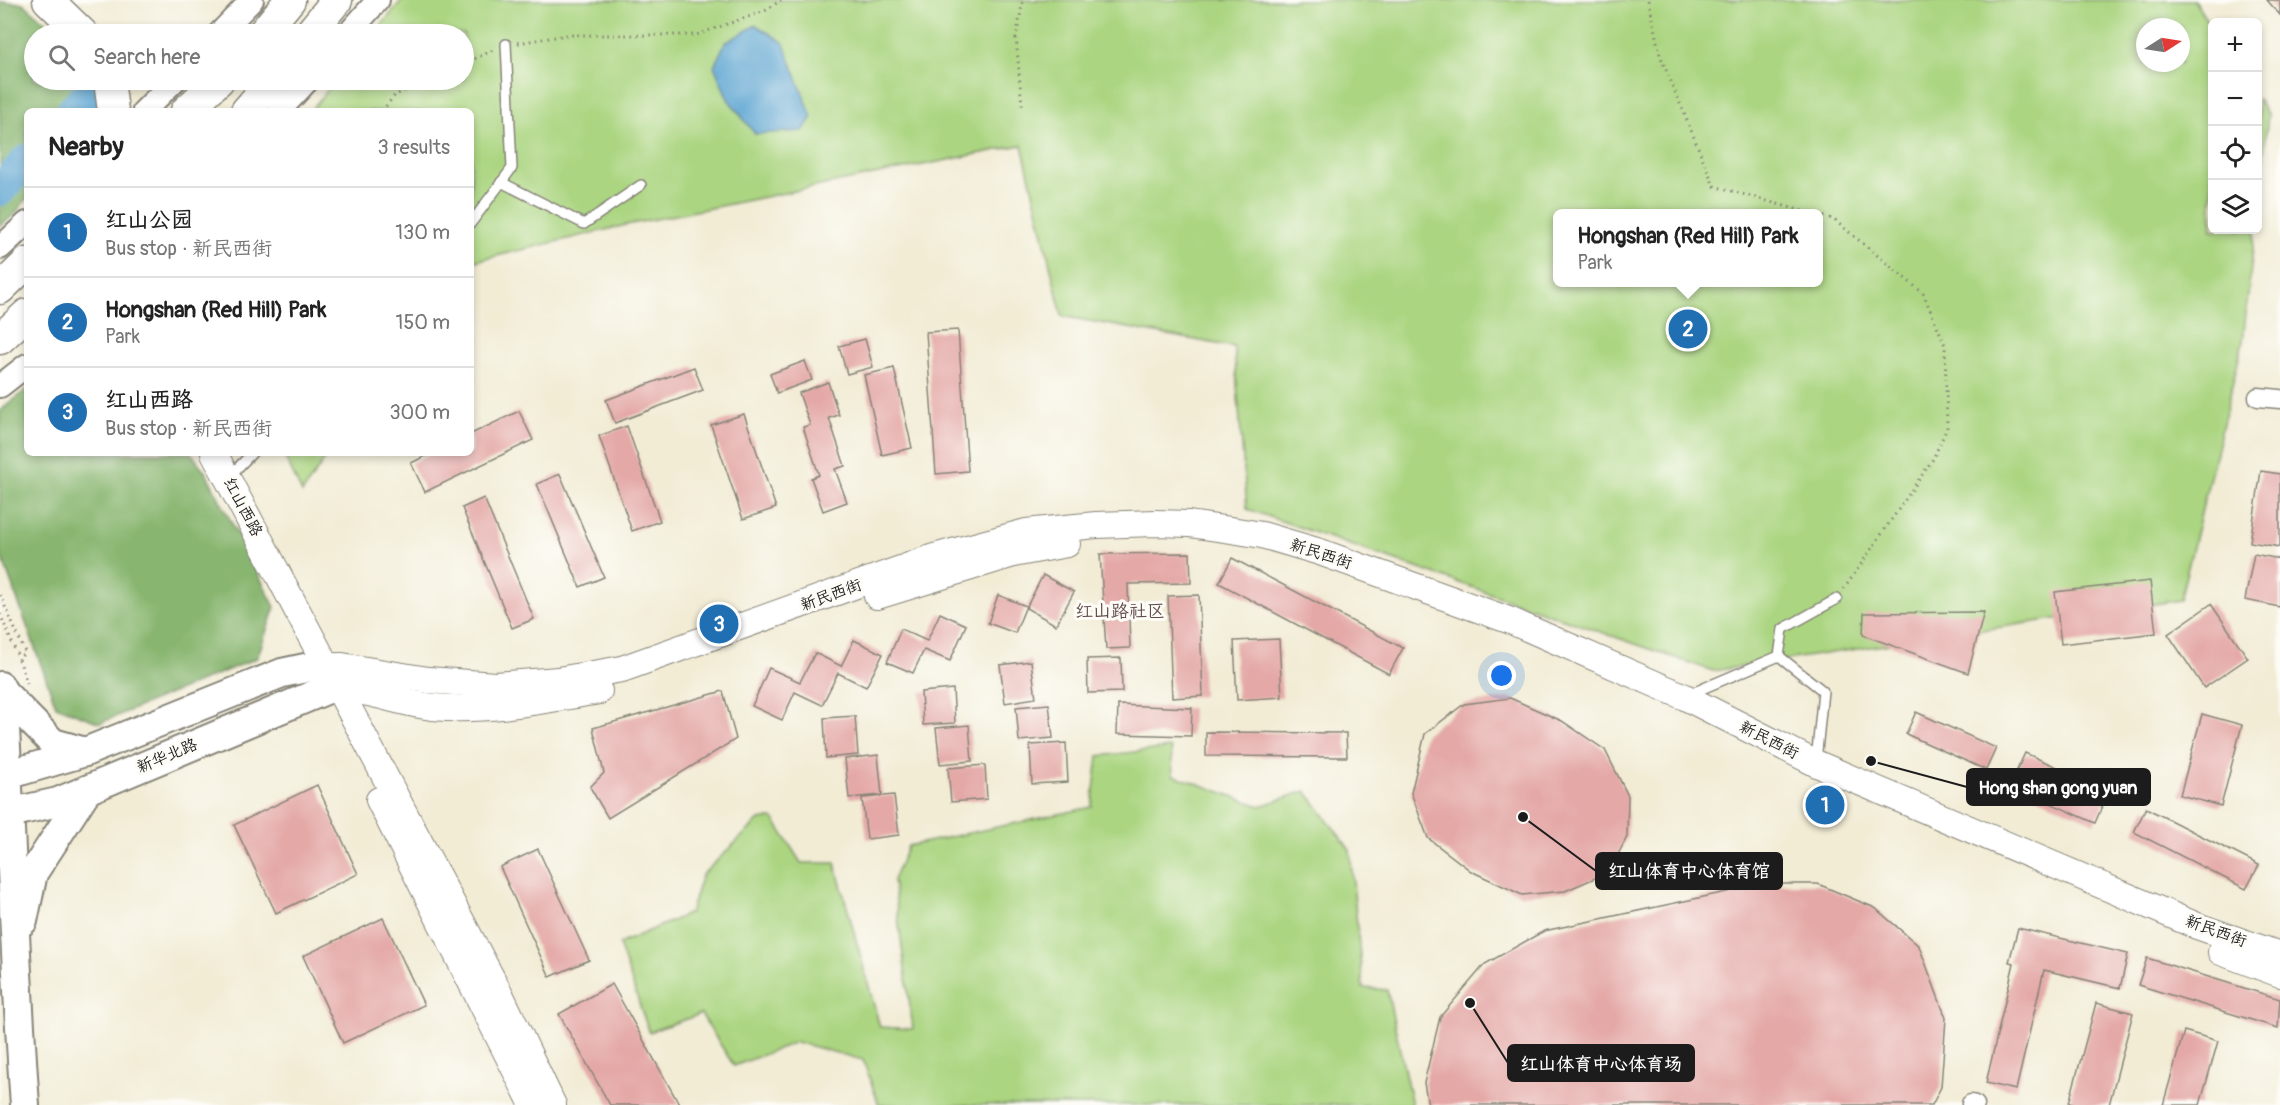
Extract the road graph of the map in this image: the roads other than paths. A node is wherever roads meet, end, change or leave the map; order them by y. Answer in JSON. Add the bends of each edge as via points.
{"nodes":[{"id":1,"x":48,"y":0,"type":"edge"},
{"id":2,"x":252,"y":0,"type":"edge"},
{"id":3,"x":290,"y":0,"type":"edge"},
{"id":4,"x":337,"y":0,"type":"edge"},
{"id":5,"x":378,"y":0,"type":"edge"},
{"id":6,"x":73,"y":24,"type":"edge"},
{"id":7,"x":229,"y":24,"type":"edge"},
{"id":8,"x":270,"y":24,"type":"edge"},
{"id":9,"x":317,"y":24,"type":"edge"},
{"id":10,"x":357,"y":24,"type":"edge"},
{"id":11,"x":506,"y":44,"type":"road end"},
{"id":12,"x":110,"y":90,"type":"edge"},
{"id":13,"x":165,"y":90,"type":"edge"},
{"id":14,"x":208,"y":90,"type":"edge"},
{"id":15,"x":264,"y":90,"type":"edge"},
{"id":16,"x":299,"y":90,"type":"edge"},
{"id":17,"x":113,"y":108,"type":"edge"},
{"id":18,"x":147,"y":108,"type":"edge"},
{"id":19,"x":189,"y":108,"type":"edge"},
{"id":20,"x":249,"y":108,"type":"edge"},
{"id":21,"x":282,"y":108,"type":"edge"},
{"id":22,"x":501,"y":182,"type":"junction"},
{"id":23,"x":641,"y":185,"type":"dead end"},
{"id":24,"x":474,"y":219,"type":"edge"},
{"id":25,"x":24,"y":226,"type":"edge"},
{"id":26,"x":0,"y":248,"type":"edge"},
{"id":27,"x":24,"y":266,"type":"edge"},
{"id":28,"x":0,"y":289,"type":"edge"},
{"id":29,"x":24,"y":317,"type":"edge"},
{"id":30,"x":0,"y":339,"type":"edge"},
{"id":31,"x":24,"y":367,"type":"edge"},
{"id":32,"x":0,"y":386,"type":"edge"},
{"id":33,"x":2258,"y":397,"type":"dead end"},
{"id":34,"x":2280,"y":399,"type":"edge"},
{"id":35,"x":203,"y":456,"type":"edge"},
{"id":36,"x":216,"y":456,"type":"edge"},
{"id":37,"x":249,"y":456,"type":"edge"},
{"id":38,"x":227,"y":478,"type":"junction"},
{"id":39,"x":1837,"y":599,"type":"road end"},
{"id":40,"x":1779,"y":656,"type":"junction"},
{"id":41,"x":325,"y":678,"type":"junction"},
{"id":42,"x":1,"y":689,"type":"edge"},
{"id":43,"x":1685,"y":697,"type":"junction"},
{"id":44,"x":85,"y":752,"type":"junction"},
{"id":45,"x":1815,"y":763,"type":"junction"},
{"id":46,"x":4,"y":776,"type":"edge"},
{"id":47,"x":87,"y":790,"type":"junction"},
{"id":48,"x":4,"y":813,"type":"edge"},
{"id":49,"x":2280,"y":955,"type":"edge"},
{"id":50,"x":14,"y":962,"type":"junction"},
{"id":51,"x":2280,"y":974,"type":"edge"},
{"id":52,"x":25,"y":1105,"type":"edge"},
{"id":53,"x":533,"y":1105,"type":"edge"},
{"id":54,"x":553,"y":1105,"type":"edge"}],
"edges":[{"from":1,"to":6,"type":"highway"},
{"from":2,"to":7,"type":"street"},
{"from":3,"to":8,"type":"highway"},
{"from":4,"to":9,"type":"highway"},
{"from":5,"to":10,"type":"street"},
{"from":11,"to":22,"type":"lane","via":[[512,168]]},
{"from":12,"to":17,"type":"highway"},
{"from":13,"to":18,"type":"street"},
{"from":14,"to":19,"type":"highway"},
{"from":15,"to":20,"type":"highway"},
{"from":16,"to":21,"type":"street"},
{"from":22,"to":23,"type":"lane","via":[[584,224]]},
{"from":22,"to":24,"type":"lane"},
{"from":25,"to":26,"type":"street"},
{"from":27,"to":28,"type":"highway"},
{"from":29,"to":30,"type":"highway"},
{"from":31,"to":32,"type":"street"},
{"from":33,"to":34,"type":"street"},
{"from":35,"to":41,"type":"main road","name":"红山西路"},
{"from":36,"to":38,"type":"main road","name":"红山西路"},
{"from":37,"to":38,"type":"lane"},
{"from":38,"to":41,"type":"main road","name":"红山西路"},
{"from":39,"to":40,"type":"lane","via":[[1783,629]]},
{"from":40,"to":43,"type":"lane"},
{"from":40,"to":45,"type":"lane","via":[[1823,691]]},
{"from":41,"to":43,"type":"main road","name":"新民西街","via":[[495,685],[622,669],[934,557],[1026,532],[1096,525],[1189,524],[1262,535],[1320,552],[1511,621]]},
{"from":41,"to":44,"type":"main road","name":"新华北路","via":[[282,673]]},
{"from":41,"to":47,"type":"main road","name":"新华北路"},
{"from":41,"to":51,"type":"main road","name":"新民西街","via":[[432,707],[550,699],[612,688],[1013,554],[1102,540],[1231,544],[1300,561],[1649,696],[1813,779],[2159,927]]},
{"from":41,"to":53,"type":"main road","name":"红山西路"},
{"from":41,"to":54,"type":"main road","name":"红山西路","via":[[501,996]]},
{"from":42,"to":44,"type":"main road","via":[[52,743]]},
{"from":42,"to":46,"type":"main road"},
{"from":43,"to":45,"type":"main road","name":"新民西街"},
{"from":44,"to":46,"type":"main road","name":"新华北路"},
{"from":45,"to":49,"type":"main road","name":"新民西街","via":[[2197,926]]},
{"from":46,"to":48,"type":"main road"},
{"from":47,"to":48,"type":"main road","name":"新华北路"},
{"from":47,"to":50,"type":"main road","via":[[33,873]]},
{"from":48,"to":50,"type":"main road"},
{"from":50,"to":52,"type":"main road"}]}
